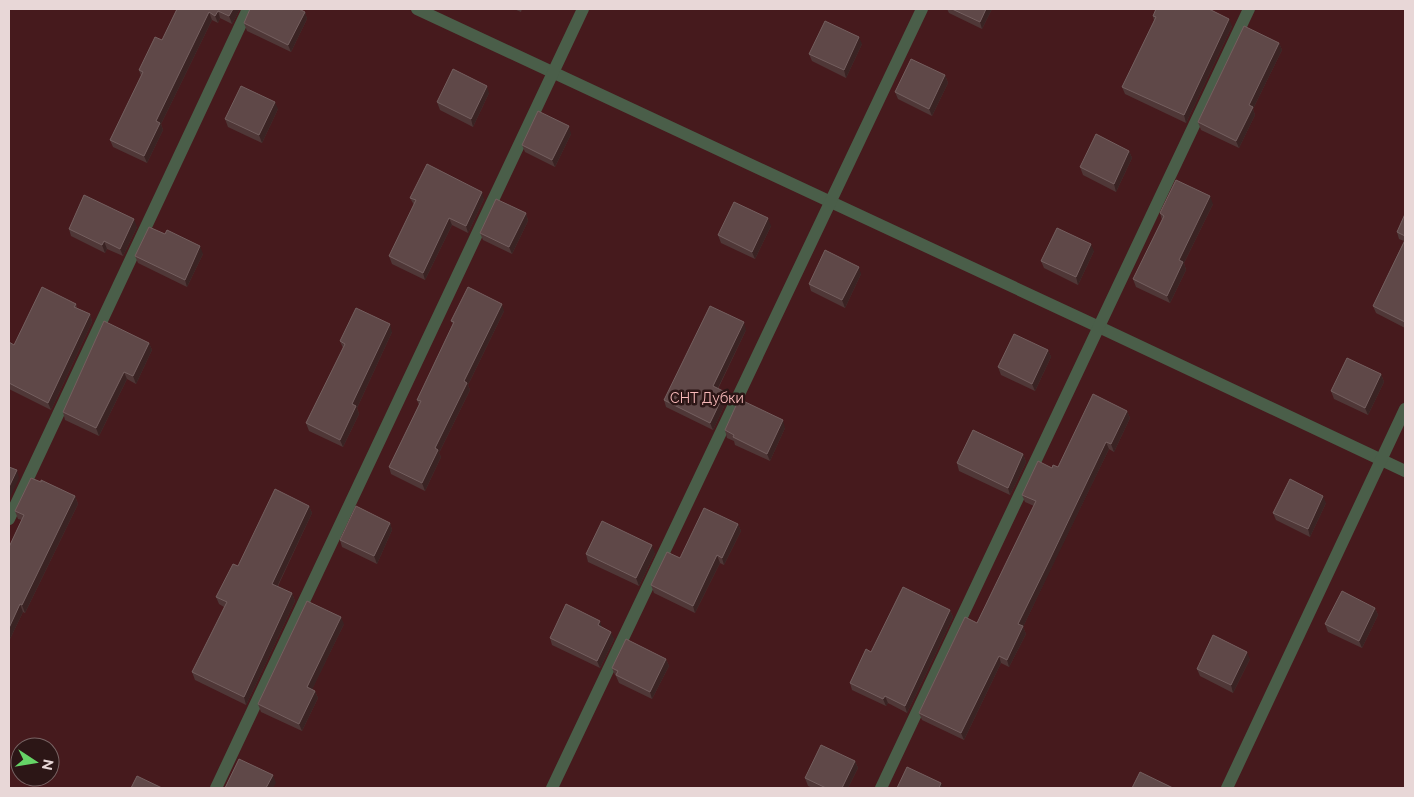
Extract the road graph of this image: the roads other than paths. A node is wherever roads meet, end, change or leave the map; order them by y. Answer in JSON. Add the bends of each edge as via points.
{"nodes":[{"id":1,"x":248,"y":9,"type":"edge"},
{"id":2,"x":417,"y":9,"type":"edge"},
{"id":3,"x":584,"y":9,"type":"edge"},
{"id":4,"x":922,"y":9,"type":"edge"},
{"id":5,"x":1249,"y":9,"type":"edge"},
{"id":6,"x":554,"y":72,"type":"junction"},
{"id":7,"x":831,"y":201,"type":"junction"},
{"id":8,"x":1099,"y":327,"type":"junction"},
{"id":9,"x":1405,"y":409,"type":"edge"},
{"id":10,"x":1381,"y":460,"type":"junction"},
{"id":11,"x":1405,"y":472,"type":"edge"},
{"id":12,"x":9,"y":519,"type":"edge"},
{"id":13,"x":216,"y":788,"type":"edge"},
{"id":14,"x":552,"y":788,"type":"edge"},
{"id":15,"x":880,"y":788,"type":"edge"},
{"id":16,"x":1226,"y":788,"type":"edge"}],
"edges":[{"from":1,"to":12,"type":"street"},
{"from":2,"to":6,"type":"street"},
{"from":3,"to":6,"type":"street"},
{"from":4,"to":7,"type":"street"},
{"from":5,"to":8,"type":"street"},
{"from":6,"to":7,"type":"street"},
{"from":6,"to":13,"type":"street"},
{"from":7,"to":8,"type":"street"},
{"from":7,"to":14,"type":"street"},
{"from":8,"to":10,"type":"street"},
{"from":8,"to":15,"type":"street"},
{"from":9,"to":10,"type":"street"},
{"from":10,"to":11,"type":"street"},
{"from":10,"to":16,"type":"street"}]}
